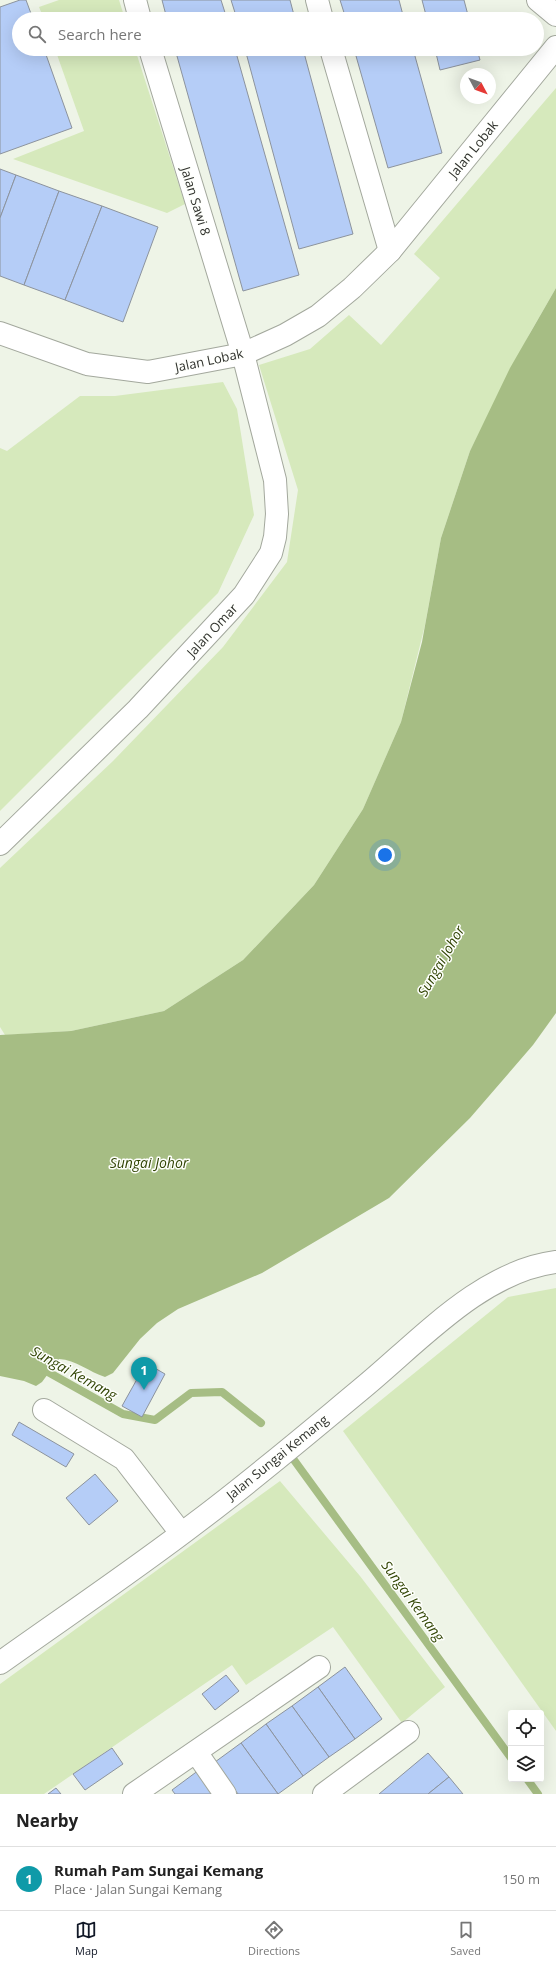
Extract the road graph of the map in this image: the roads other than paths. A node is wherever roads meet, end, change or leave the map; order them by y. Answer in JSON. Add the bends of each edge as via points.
{"nodes":[{"id":1,"x":134,"y":0,"type":"edge"},
{"id":2,"x":317,"y":0,"type":"edge"},
{"id":3,"x":538,"y":0,"type":"edge"},
{"id":4,"x":138,"y":12,"type":"edge"},
{"id":5,"x":320,"y":12,"type":"edge"},
{"id":6,"x":556,"y":15,"type":"edge"},
{"id":7,"x":556,"y":47,"type":"edge"},
{"id":8,"x":152,"y":56,"type":"edge"},
{"id":9,"x":333,"y":56,"type":"edge"},
{"id":10,"x":390,"y":251,"type":"junction"},
{"id":11,"x":0,"y":333,"type":"edge"},
{"id":12,"x":243,"y":354,"type":"junction"},
{"id":13,"x":0,"y":844,"type":"edge"},
{"id":14,"x":556,"y":1262,"type":"edge"},
{"id":15,"x":44,"y":1410,"type":"dead end"},
{"id":16,"x":181,"y":1534,"type":"junction"},
{"id":17,"x":0,"y":1663,"type":"edge"},
{"id":18,"x":319,"y":1668,"type":"dead end"},
{"id":19,"x":408,"y":1732,"type":"dead end"},
{"id":20,"x":196,"y":1752,"type":"junction"},
{"id":21,"x":337,"y":1790,"type":"edge"},
{"id":22,"x":134,"y":1794,"type":"edge"},
{"id":23,"x":225,"y":1794,"type":"edge"}],
"edges":[{"from":1,"to":4,"type":"street"},
{"from":2,"to":5,"type":"street"},
{"from":3,"to":6,"type":"street"},
{"from":7,"to":10,"type":"street","name":"Jalan Lobak"},
{"from":8,"to":12,"type":"street","name":"Jalan Sawi 8"},
{"from":9,"to":10,"type":"street"},
{"from":10,"to":12,"type":"street","name":"Jalan Lobak","via":[[318,316],[285,335]]},
{"from":11,"to":12,"type":"street","name":"Jalan Lobak","via":[[86,364],[148,372]]},
{"from":12,"to":13,"type":"street","name":"Jalan Omar","via":[[275,480],[277,514],[271,553],[244,595],[138,710]]},
{"from":14,"to":16,"type":"street","name":"Jalan Sungai Kemang","via":[[539,1264],[490,1284],[440,1321],[360,1390]]},
{"from":15,"to":16,"type":"street","via":[[124,1459]]},
{"from":16,"to":17,"type":"street","name":"Jalan Sungai Kemang"},
{"from":18,"to":20,"type":"street"},
{"from":19,"to":21,"type":"street"},
{"from":20,"to":22,"type":"street"},
{"from":20,"to":23,"type":"street"}]}
